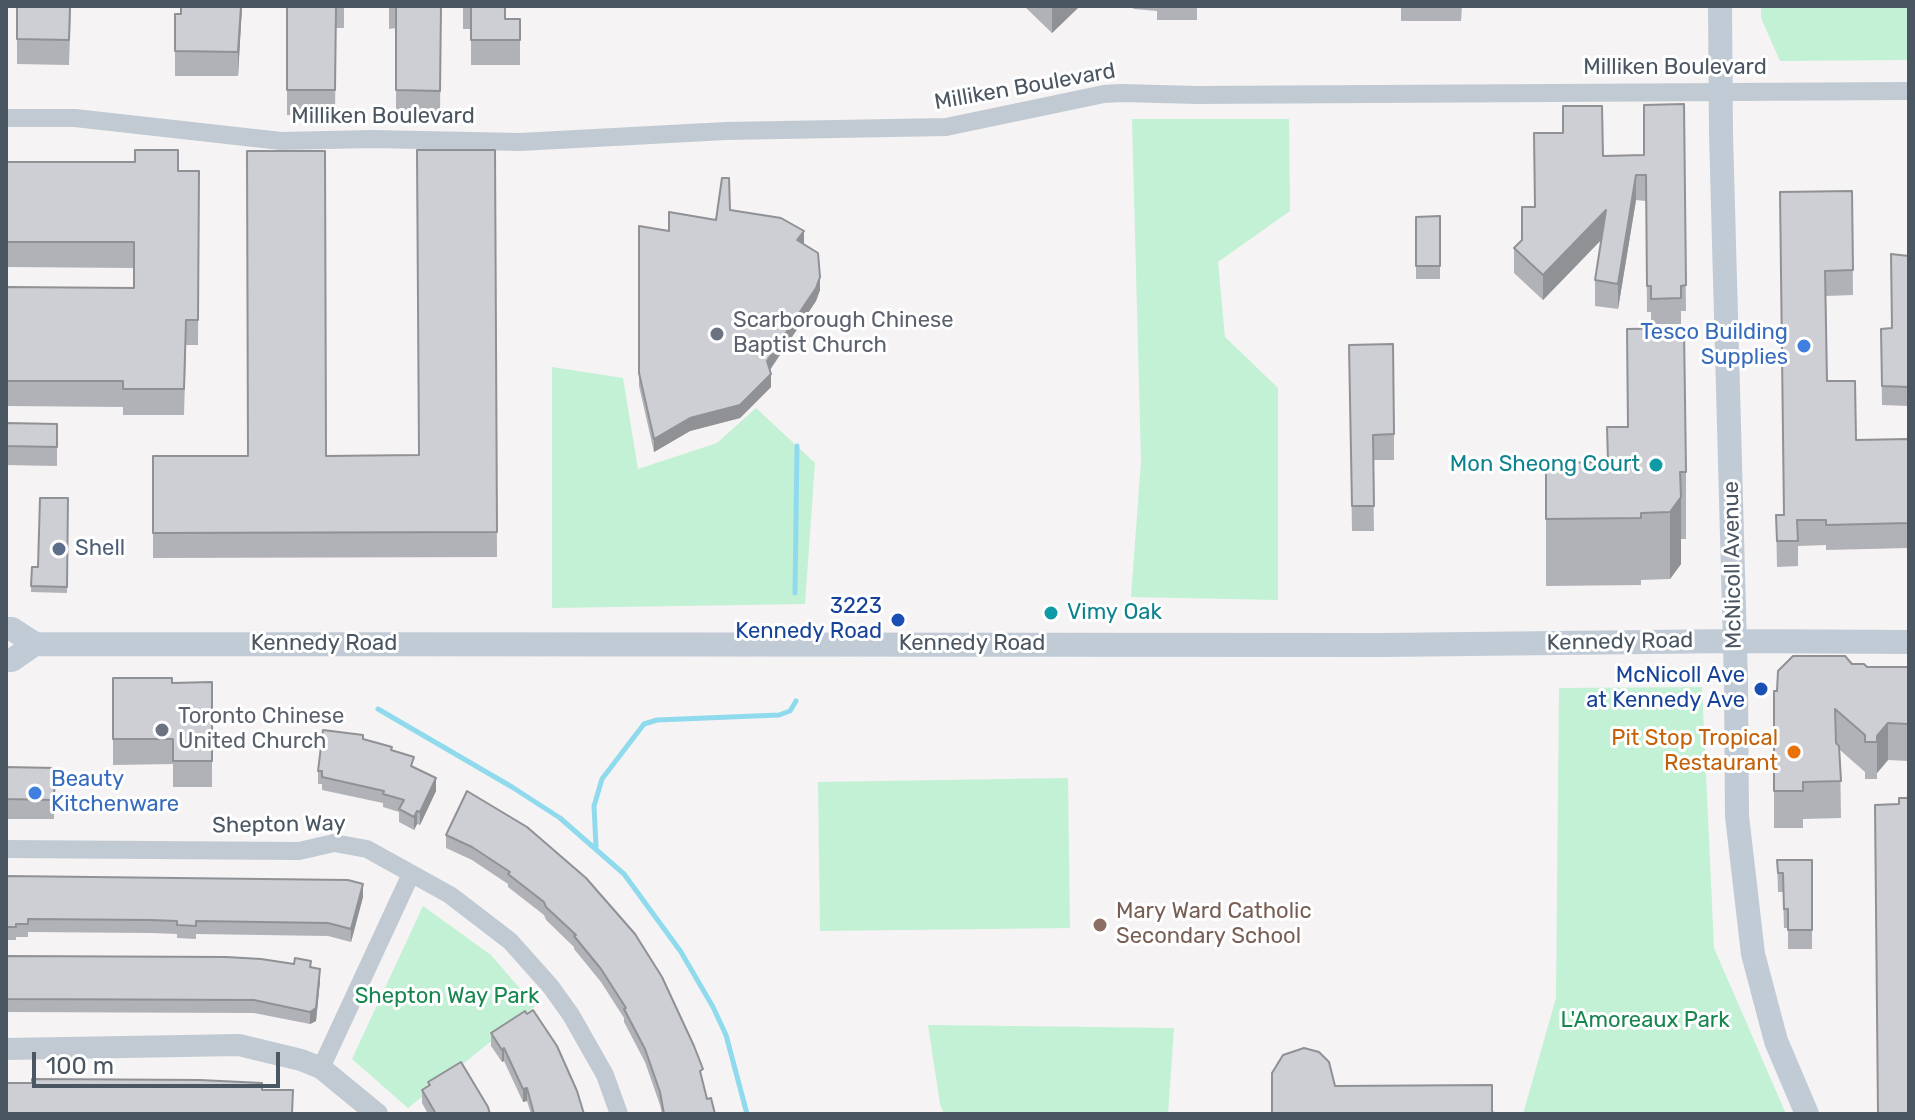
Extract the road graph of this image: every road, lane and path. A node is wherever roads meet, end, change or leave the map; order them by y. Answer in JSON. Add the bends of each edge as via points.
{"nodes":[{"id":1,"x":1720,"y":6,"type":"edge"},
{"id":2,"x":1909,"y":91,"type":"edge"},
{"id":3,"x":1721,"y":92,"type":"junction"},
{"id":4,"x":6,"y":118,"type":"edge"},
{"id":5,"x":6,"y":629,"type":"edge"},
{"id":6,"x":1735,"y":641,"type":"junction"},
{"id":7,"x":1909,"y":642,"type":"edge"},
{"id":8,"x":35,"y":644,"type":"junction"},
{"id":9,"x":6,"y":660,"type":"edge"},
{"id":10,"x":6,"y":849,"type":"edge"},
{"id":11,"x":411,"y":874,"type":"junction"},
{"id":12,"x":6,"y":1049,"type":"edge"},
{"id":13,"x":321,"y":1068,"type":"junction"},
{"id":14,"x":377,"y":1114,"type":"edge"},
{"id":15,"x":619,"y":1114,"type":"edge"},
{"id":16,"x":1807,"y":1114,"type":"edge"}],
"edges":[{"from":1,"to":3,"type":"main road","name":"McNicoll Avenue"},
{"from":2,"to":3,"type":"street","name":"Milliken Boulevard"},
{"from":3,"to":4,"type":"street","name":"Milliken Boulevard","via":[[1121,93],[946,127],[520,142],[281,141],[75,118]]},
{"from":3,"to":6,"type":"main road","name":"McNicoll Avenue"},
{"from":5,"to":8,"type":"main road","name":"Kennedy Road"},
{"from":6,"to":7,"type":"main road","name":"Kennedy Road"},
{"from":6,"to":8,"type":"main road","name":"Kennedy Road"},
{"from":6,"to":16,"type":"main road","name":"McNicoll Avenue","via":[[1737,816],[1753,954],[1776,1041]]},
{"from":8,"to":9,"type":"main road","name":"Kennedy Road"},
{"from":10,"to":11,"type":"street","name":"Shepton Way","via":[[299,851],[334,843],[367,849]]},
{"from":11,"to":13,"type":"street"},
{"from":11,"to":15,"type":"street","name":"Shepton Way","via":[[450,895],[510,941],[551,987],[605,1075]]},
{"from":12,"to":13,"type":"street","via":[[239,1045]]},
{"from":13,"to":14,"type":"street"}]}
